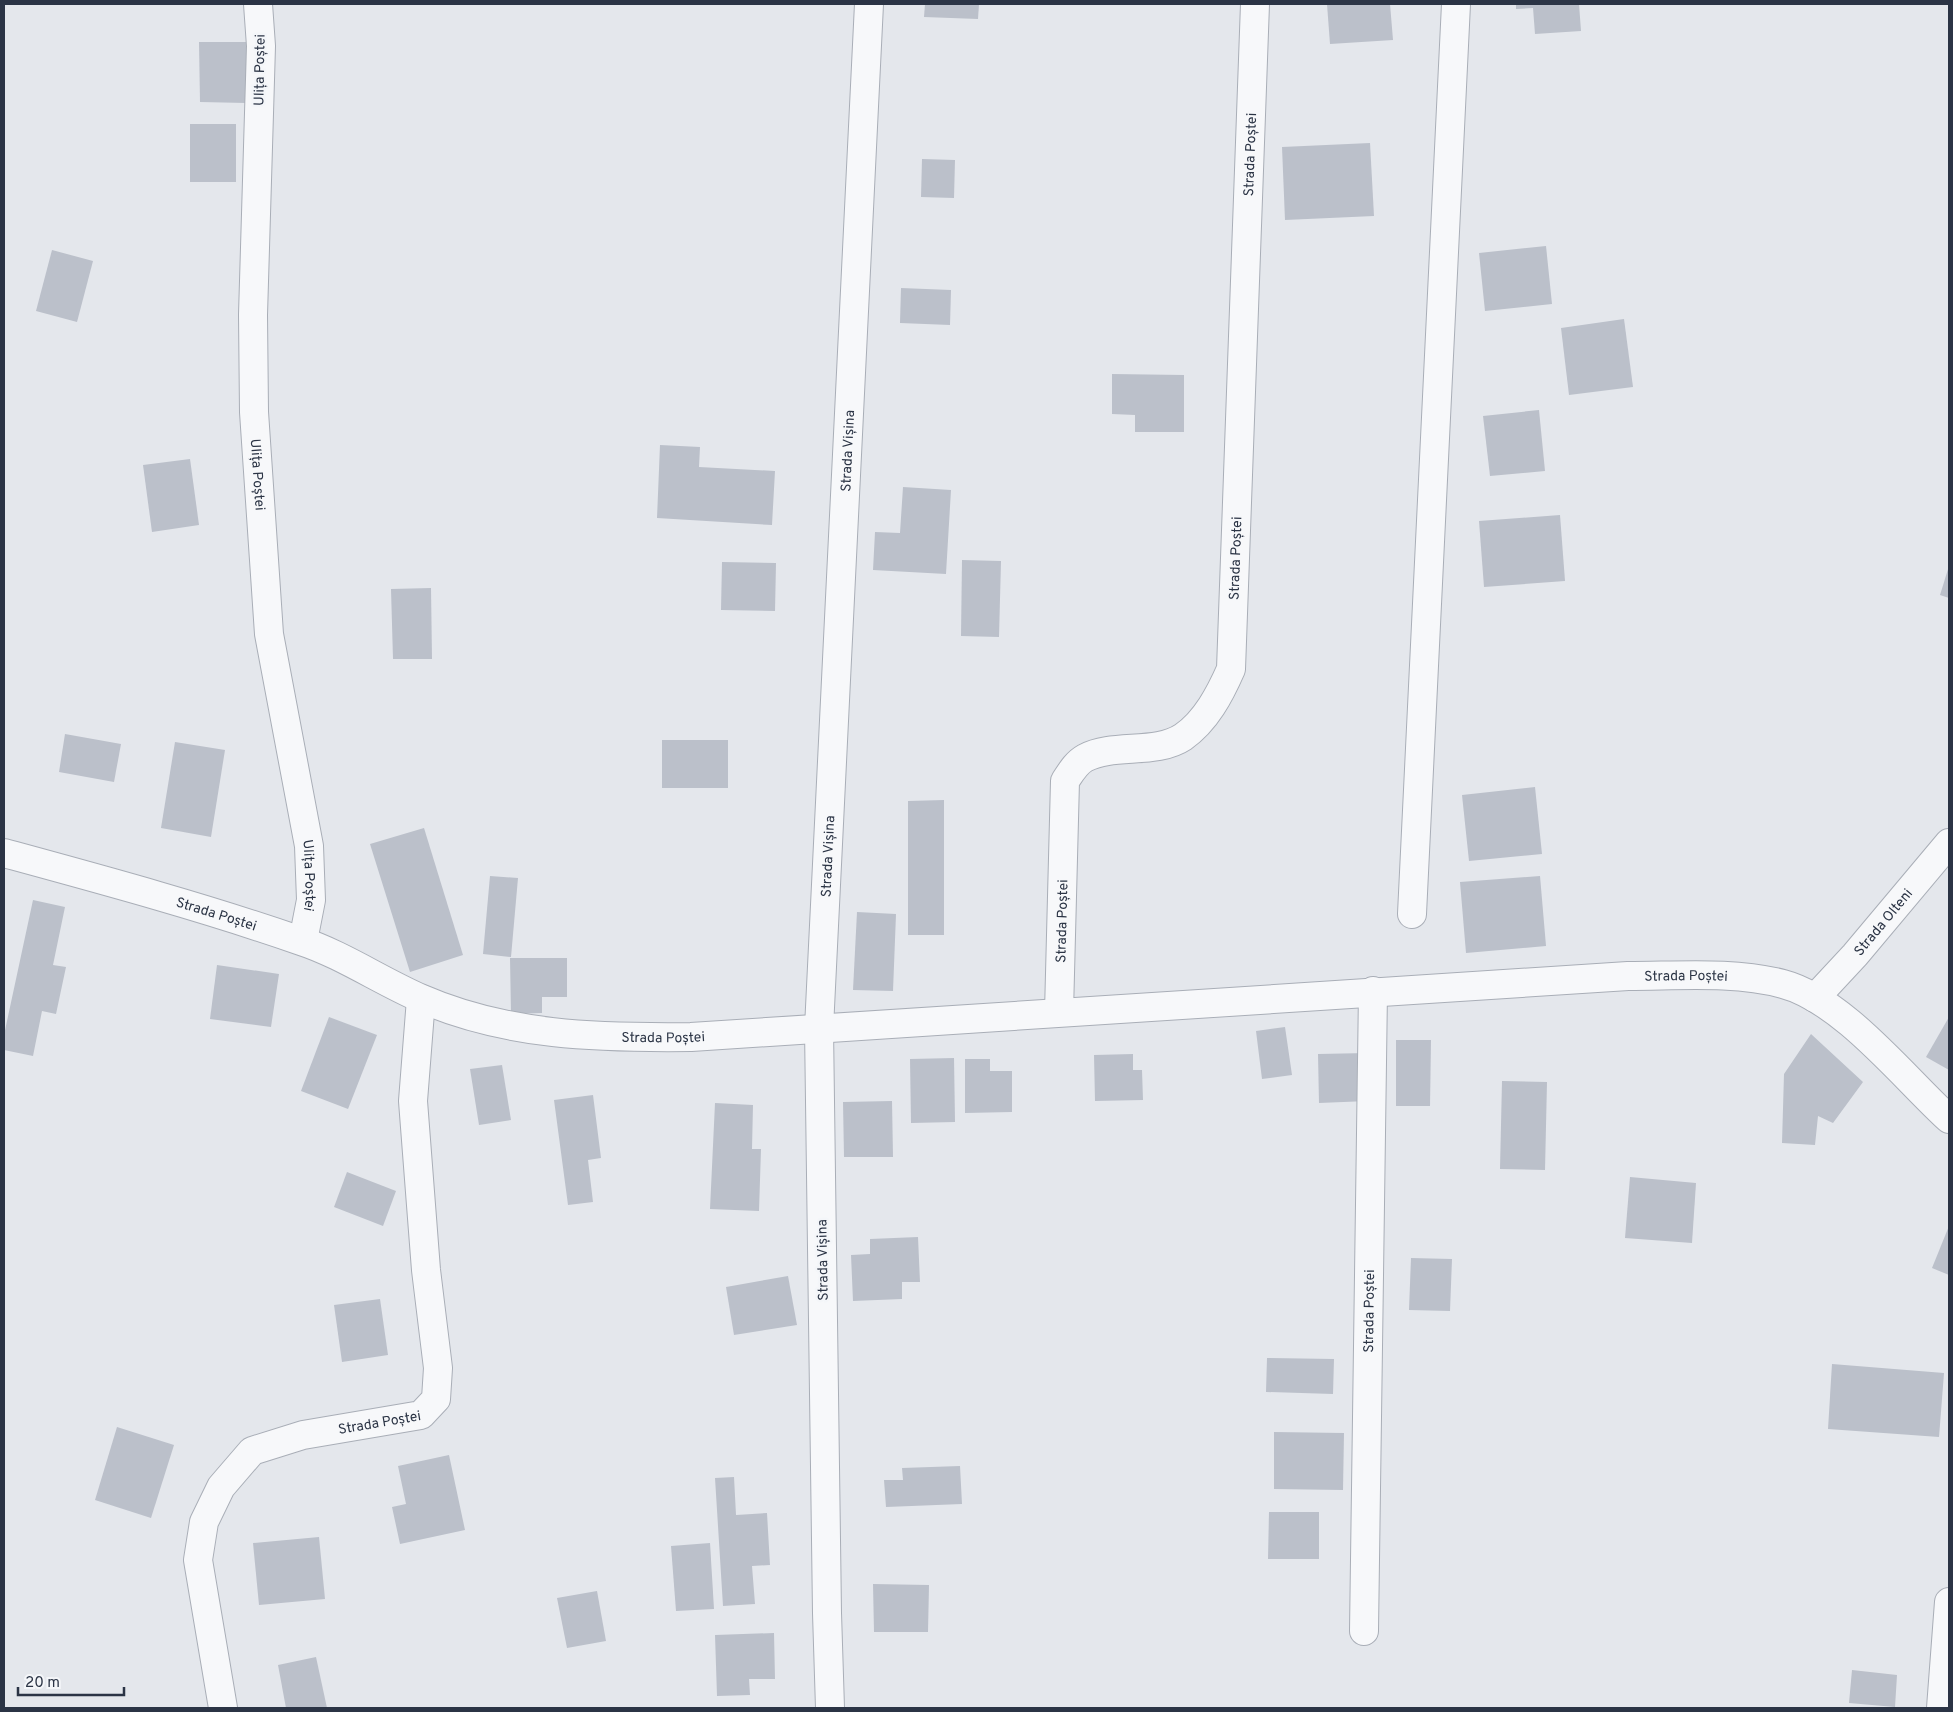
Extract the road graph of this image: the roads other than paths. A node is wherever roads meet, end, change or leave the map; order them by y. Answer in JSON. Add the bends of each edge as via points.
{"nodes":[{"id":1,"x":258,"y":4,"type":"edge"},
{"id":2,"x":869,"y":4,"type":"edge"},
{"id":3,"x":1255,"y":4,"type":"edge"},
{"id":4,"x":1456,"y":4,"type":"edge"},
{"id":5,"x":1949,"y":844,"type":"edge"},
{"id":6,"x":4,"y":854,"type":"edge"},
{"id":7,"x":1412,"y":914,"type":"dead end"},
{"id":8,"x":303,"y":941,"type":"junction"},
{"id":9,"x":1373,"y":991,"type":"junction"},
{"id":10,"x":1815,"y":998,"type":"junction"},
{"id":11,"x":421,"y":999,"type":"junction"},
{"id":12,"x":1058,"y":1012,"type":"junction"},
{"id":13,"x":819,"y":1028,"type":"junction"},
{"id":14,"x":1949,"y":1119,"type":"edge"},
{"id":15,"x":1949,"y":1602,"type":"edge"},
{"id":16,"x":1364,"y":1630,"type":"dead end"},
{"id":17,"x":223,"y":1708,"type":"edge"},
{"id":18,"x":830,"y":1708,"type":"edge"},
{"id":19,"x":1941,"y":1708,"type":"edge"}],
"edges":[{"from":1,"to":8,"type":"street","name":"Ulița Poștei","via":[[261,46],[254,412],[269,634],[309,846],[311,900]]},
{"from":2,"to":13,"type":"street","name":"Strada Vișina"},
{"from":3,"to":12,"type":"street","name":"Strada Poștei","via":[[1231,669],[1219,696],[1183,737],[1167,744],[1085,758],[1065,781]]},
{"from":4,"to":7,"type":"street"},
{"from":5,"to":10,"type":"street","name":"Strada Olteni"},
{"from":6,"to":8,"type":"street","name":"Strada Poștei","via":[[106,880]]},
{"from":8,"to":11,"type":"street","name":"Strada Poștei"},
{"from":9,"to":10,"type":"street","name":"Strada Poștei","via":[[1628,976],[1709,976],[1760,979]]},
{"from":9,"to":12,"type":"street","name":"Strada Poștei"},
{"from":9,"to":16,"type":"street","name":"Strada Poștei"},
{"from":10,"to":14,"type":"street","name":"Strada Poștei","via":[[1873,1044]]},
{"from":11,"to":13,"type":"street","name":"Strada Poștei","via":[[518,1028],[574,1036],[691,1037]]},
{"from":11,"to":17,"type":"street","name":"Strada Poștei","via":[[413,1102],[426,1270],[438,1368],[436,1399],[421,1414],[303,1434],[252,1451],[221,1487],[204,1522],[198,1560]]},
{"from":12,"to":13,"type":"street","name":"Strada Poștei"},
{"from":13,"to":18,"type":"street","name":"Strada Vișina"},
{"from":15,"to":19,"type":"street"}]}
